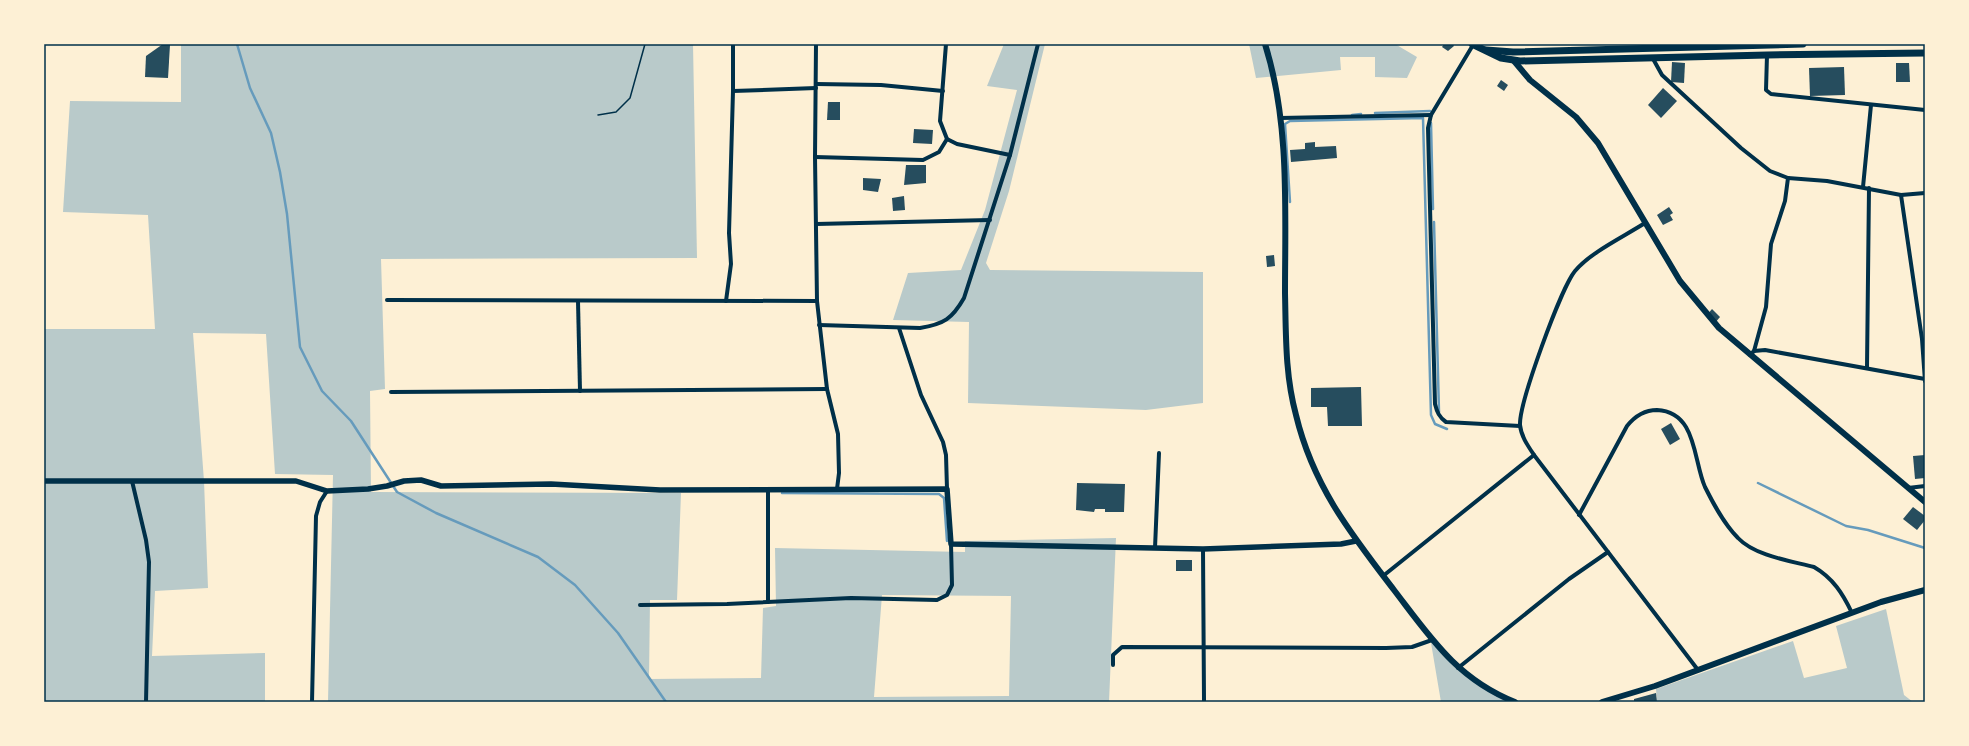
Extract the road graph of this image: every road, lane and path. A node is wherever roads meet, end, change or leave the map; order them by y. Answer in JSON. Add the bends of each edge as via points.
{"nodes":[{"id":1,"x":645,"y":44,"type":"edge"},
{"id":2,"x":733,"y":44,"type":"edge"},
{"id":3,"x":816,"y":44,"type":"edge"},
{"id":4,"x":946,"y":44,"type":"edge"},
{"id":5,"x":1038,"y":44,"type":"edge"},
{"id":6,"x":1265,"y":44,"type":"edge"},
{"id":7,"x":1769,"y":44,"type":"edge"},
{"id":8,"x":1803,"y":44,"type":"edge"},
{"id":9,"x":1708,"y":45,"type":"edge"},
{"id":10,"x":1477,"y":46,"type":"edge"},
{"id":11,"x":1596,"y":46,"type":"edge"},
{"id":12,"x":1652,"y":46,"type":"edge"},
{"id":13,"x":1540,"y":47,"type":"edge"},
{"id":14,"x":1925,"y":53,"type":"edge"},
{"id":15,"x":1767,"y":54,"type":"junction"},
{"id":16,"x":1652,"y":57,"type":"junction"},
{"id":17,"x":1514,"y":61,"type":"junction"},
{"id":18,"x":816,"y":86,"type":"junction"},
{"id":19,"x":733,"y":91,"type":"junction"},
{"id":20,"x":943,"y":91,"type":"junction"},
{"id":21,"x":1871,"y":106,"type":"junction"},
{"id":22,"x":1925,"y":110,"type":"edge"},
{"id":23,"x":598,"y":115,"type":"dead end"},
{"id":24,"x":1431,"y":115,"type":"junction"},
{"id":25,"x":1280,"y":118,"type":"junction"},
{"id":26,"x":947,"y":140,"type":"junction"},
{"id":27,"x":1010,"y":155,"type":"junction"},
{"id":28,"x":815,"y":157,"type":"junction"},
{"id":29,"x":1788,"y":178,"type":"junction"},
{"id":30,"x":1863,"y":186,"type":"junction"},
{"id":31,"x":1869,"y":188,"type":"junction"},
{"id":32,"x":1925,"y":193,"type":"edge"},
{"id":33,"x":1901,"y":194,"type":"junction"},
{"id":34,"x":990,"y":220,"type":"junction"},
{"id":35,"x":1645,"y":223,"type":"junction"},
{"id":36,"x":816,"y":224,"type":"junction"},
{"id":37,"x":387,"y":300,"type":"dead end"},
{"id":38,"x":578,"y":301,"type":"junction"},
{"id":39,"x":726,"y":301,"type":"junction"},
{"id":40,"x":817,"y":301,"type":"junction"},
{"id":41,"x":819,"y":325,"type":"junction"},
{"id":42,"x":899,"y":328,"type":"junction"},
{"id":43,"x":1752,"y":353,"type":"junction"},
{"id":44,"x":1867,"y":367,"type":"junction"},
{"id":45,"x":1925,"y":379,"type":"edge"},
{"id":46,"x":827,"y":389,"type":"junction"},
{"id":47,"x":580,"y":391,"type":"junction"},
{"id":48,"x":391,"y":392,"type":"dead end"},
{"id":49,"x":1520,"y":426,"type":"junction"},
{"id":50,"x":1159,"y":454,"type":"dead end"},
{"id":51,"x":1534,"y":455,"type":"junction"},
{"id":52,"x":44,"y":481,"type":"edge"},
{"id":53,"x":132,"y":481,"type":"junction"},
{"id":54,"x":1925,"y":486,"type":"edge"},
{"id":55,"x":768,"y":488,"type":"junction"},
{"id":56,"x":1908,"y":488,"type":"junction"},
{"id":57,"x":837,"y":489,"type":"junction"},
{"id":58,"x":947,"y":489,"type":"junction"},
{"id":59,"x":327,"y":491,"type":"junction"},
{"id":60,"x":1925,"y":502,"type":"edge"},
{"id":61,"x":1579,"y":515,"type":"junction"},
{"id":62,"x":1356,"y":541,"type":"junction"},
{"id":63,"x":951,"y":544,"type":"junction"},
{"id":64,"x":1155,"y":548,"type":"junction"},
{"id":65,"x":1203,"y":549,"type":"junction"},
{"id":66,"x":1608,"y":552,"type":"junction"},
{"id":67,"x":1383,"y":576,"type":"junction"},
{"id":68,"x":1925,"y":590,"type":"edge"},
{"id":69,"x":768,"y":602,"type":"junction"},
{"id":70,"x":640,"y":605,"type":"dead end"},
{"id":71,"x":1852,"y":614,"type":"junction"},
{"id":72,"x":1432,"y":640,"type":"junction"},
{"id":73,"x":1204,"y":648,"type":"junction"},
{"id":74,"x":1113,"y":665,"type":"dead end"},
{"id":75,"x":1458,"y":668,"type":"junction"},
{"id":76,"x":1698,"y":670,"type":"junction"},
{"id":77,"x":1204,"y":701,"type":"edge"},
{"id":78,"x":146,"y":702,"type":"edge"},
{"id":79,"x":312,"y":702,"type":"edge"},
{"id":80,"x":1515,"y":702,"type":"edge"},
{"id":81,"x":1602,"y":702,"type":"edge"}],
"edges":[{"from":1,"to":23,"type":"path","via":[[630,98],[616,112]]},
{"from":2,"to":19,"type":"street"},
{"from":3,"to":18,"type":"street"},
{"from":4,"to":20,"type":"street"},
{"from":5,"to":27,"type":"street"},
{"from":6,"to":25,"type":"main road"},
{"from":7,"to":8,"type":"highway"},
{"from":7,"to":9,"type":"highway"},
{"from":9,"to":12,"type":"highway"},
{"from":10,"to":13,"type":"highway","via":[[1513,52]]},
{"from":10,"to":17,"type":"highway","via":[[1501,58]]},
{"from":10,"to":24,"type":"street"},
{"from":11,"to":12,"type":"highway"},
{"from":11,"to":13,"type":"highway"},
{"from":14,"to":15,"type":"highway"},
{"from":15,"to":16,"type":"highway"},
{"from":15,"to":21,"type":"street","via":[[1768,93]]},
{"from":16,"to":17,"type":"highway"},
{"from":16,"to":29,"type":"street","via":[[1662,75],[1741,148],[1770,171]]},
{"from":17,"to":35,"type":"main road","via":[[1530,80],[1584,126],[1613,167]]},
{"from":18,"to":19,"type":"street"},
{"from":18,"to":20,"type":"street","via":[[881,86]]},
{"from":18,"to":28,"type":"street"},
{"from":19,"to":39,"type":"street","via":[[729,234],[731,264]]},
{"from":20,"to":26,"type":"street","via":[[940,121]]},
{"from":21,"to":22,"type":"street"},
{"from":21,"to":30,"type":"street"},
{"from":24,"to":25,"type":"street"},
{"from":24,"to":49,"type":"street","via":[[1428,128],[1437,412],[1441,419],[1453,424]]},
{"from":25,"to":62,"type":"main road","via":[[1285,185],[1286,340],[1289,386],[1301,433],[1317,473],[1334,508]]},
{"from":26,"to":27,"type":"street"},
{"from":26,"to":28,"type":"street","via":[[939,152],[924,160]]},
{"from":27,"to":34,"type":"street"},
{"from":28,"to":36,"type":"street"},
{"from":29,"to":30,"type":"street"},
{"from":29,"to":43,"type":"street","via":[[1785,201],[1771,244],[1766,302]]},
{"from":30,"to":31,"type":"street"},
{"from":31,"to":33,"type":"street"},
{"from":31,"to":44,"type":"street"},
{"from":32,"to":33,"type":"street"},
{"from":33,"to":45,"type":"street","via":[[1922,339]]},
{"from":34,"to":36,"type":"street"},
{"from":34,"to":42,"type":"street","via":[[964,298],[956,312],[946,321],[934,326]]},
{"from":35,"to":43,"type":"main road","via":[[1671,267],[1699,306],[1719,328]]},
{"from":35,"to":49,"type":"street","via":[[1591,257],[1570,278],[1558,304],[1524,401]]},
{"from":36,"to":40,"type":"street"},
{"from":37,"to":38,"type":"street"},
{"from":38,"to":39,"type":"street"},
{"from":38,"to":47,"type":"street"},
{"from":39,"to":40,"type":"street"},
{"from":40,"to":41,"type":"street"},
{"from":41,"to":42,"type":"street"},
{"from":41,"to":46,"type":"street"},
{"from":42,"to":58,"type":"street","via":[[921,395],[943,442]]},
{"from":43,"to":44,"type":"street","via":[[1764,350]]},
{"from":43,"to":56,"type":"main road"},
{"from":44,"to":45,"type":"street"},
{"from":46,"to":47,"type":"street"},
{"from":46,"to":57,"type":"street","via":[[838,434]]},
{"from":47,"to":48,"type":"street"},
{"from":49,"to":51,"type":"street"},
{"from":50,"to":64,"type":"street"},
{"from":51,"to":61,"type":"street"},
{"from":51,"to":67,"type":"street"},
{"from":52,"to":53,"type":"street"},
{"from":53,"to":59,"type":"street","via":[[296,481]]},
{"from":53,"to":78,"type":"street","via":[[149,562]]},
{"from":54,"to":56,"type":"street"},
{"from":55,"to":57,"type":"street"},
{"from":55,"to":59,"type":"street","via":[[660,490],[550,484],[442,486],[421,480],[368,489]]},
{"from":55,"to":69,"type":"street"},
{"from":56,"to":60,"type":"main road"},
{"from":57,"to":58,"type":"street"},
{"from":58,"to":63,"type":"street"},
{"from":59,"to":79,"type":"street","via":[[316,516]]},
{"from":61,"to":66,"type":"street"},
{"from":61,"to":71,"type":"street","via":[[1629,423],[1638,414],[1646,411],[1665,411],[1681,420],[1687,428],[1705,486],[1719,514],[1738,539],[1757,551],[1821,571],[1838,588]]},
{"from":62,"to":65,"type":"street","via":[[1341,544]]},
{"from":62,"to":67,"type":"main road"},
{"from":63,"to":64,"type":"street"},
{"from":63,"to":69,"type":"street","via":[[952,585],[947,595],[937,600],[851,598]]},
{"from":64,"to":65,"type":"street"},
{"from":65,"to":73,"type":"street"},
{"from":66,"to":75,"type":"street"},
{"from":66,"to":76,"type":"street"},
{"from":67,"to":72,"type":"main road"},
{"from":68,"to":71,"type":"main road"},
{"from":69,"to":70,"type":"street"},
{"from":71,"to":76,"type":"main road"},
{"from":72,"to":73,"type":"street","via":[[1412,646],[1386,648]]},
{"from":72,"to":75,"type":"main road"},
{"from":73,"to":74,"type":"street","via":[[1122,646],[1113,655]]},
{"from":73,"to":77,"type":"street"},
{"from":75,"to":80,"type":"main road","via":[[1482,686]]},
{"from":76,"to":81,"type":"main road"}]}
